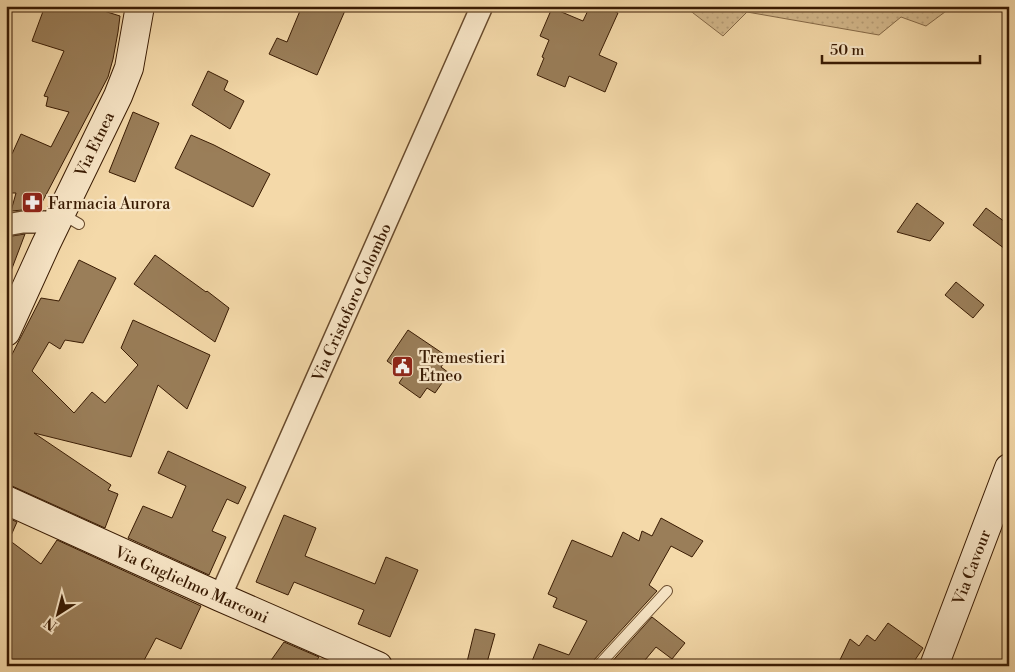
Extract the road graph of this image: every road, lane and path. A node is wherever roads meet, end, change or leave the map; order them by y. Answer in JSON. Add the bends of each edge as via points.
{"nodes":[{"id":1,"x":140,"y":6,"type":"edge"},
{"id":2,"x":482,"y":6,"type":"edge"},
{"id":3,"x":66,"y":220,"type":"junction"},
{"id":4,"x":6,"y":225,"type":"edge"},
{"id":5,"x":6,"y":332,"type":"edge"},
{"id":6,"x":1009,"y":468,"type":"edge"},
{"id":7,"x":6,"y":500,"type":"edge"},
{"id":8,"x":666,"y":591,"type":"dead end"},
{"id":9,"x":220,"y":597,"type":"junction"},
{"id":10,"x":378,"y":666,"type":"edge"},
{"id":11,"x":598,"y":666,"type":"edge"},
{"id":12,"x":934,"y":666,"type":"edge"}],
"edges":[{"from":1,"to":3,"type":"main road","name":"Via Etnea","via":[[129,68]]},
{"from":2,"to":9,"type":"street","name":"Via Cristoforo Colombo"},
{"from":3,"to":4,"type":"street"},
{"from":3,"to":5,"type":"main road","name":"Via Etnea"},
{"from":6,"to":12,"type":"main road","name":"Via Cavour"},
{"from":7,"to":9,"type":"main road","name":"Via Guglielmo Marconi"},
{"from":8,"to":11,"type":"lane"},
{"from":9,"to":10,"type":"main road","name":"Via Guglielmo Marconi"}]}
